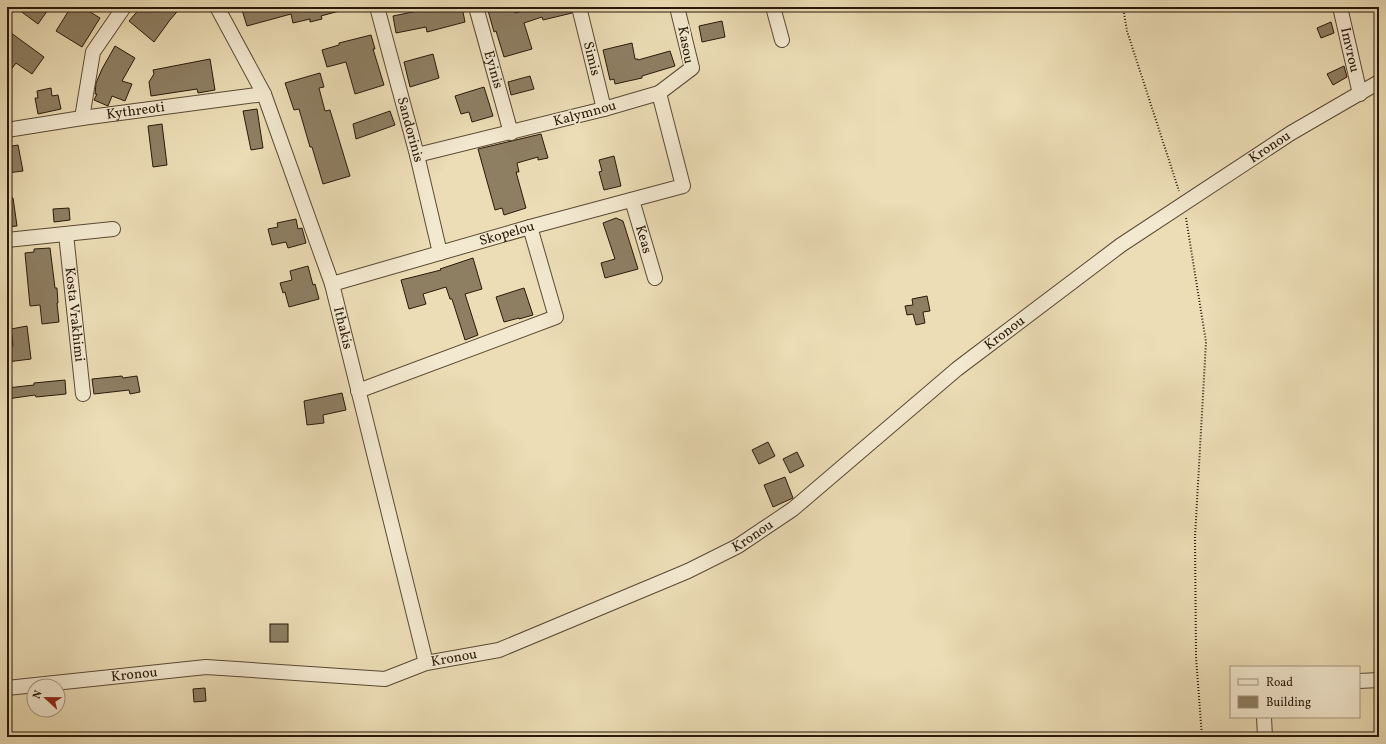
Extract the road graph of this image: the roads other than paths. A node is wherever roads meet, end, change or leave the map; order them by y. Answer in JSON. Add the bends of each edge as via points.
{"nodes":[{"id":1,"x":124,"y":7,"type":"edge"},
{"id":2,"x":218,"y":7,"type":"edge"},
{"id":3,"x":377,"y":7,"type":"edge"},
{"id":4,"x":476,"y":7,"type":"edge"},
{"id":5,"x":579,"y":7,"type":"edge"},
{"id":6,"x":677,"y":7,"type":"edge"},
{"id":7,"x":773,"y":7,"type":"edge"},
{"id":8,"x":1340,"y":7,"type":"edge"},
{"id":9,"x":782,"y":40,"type":"dead end"},
{"id":10,"x":1379,"y":82,"type":"edge"},
{"id":11,"x":659,"y":93,"type":"junction"},
{"id":12,"x":264,"y":94,"type":"junction"},
{"id":13,"x":1360,"y":94,"type":"junction"},
{"id":14,"x":604,"y":109,"type":"junction"},
{"id":15,"x":82,"y":118,"type":"junction"},
{"id":16,"x":7,"y":130,"type":"edge"},
{"id":17,"x":511,"y":133,"type":"junction"},
{"id":18,"x":417,"y":155,"type":"junction"},
{"id":19,"x":632,"y":200,"type":"junction"},
{"id":20,"x":530,"y":227,"type":"junction"},
{"id":21,"x":113,"y":229,"type":"dead end"},
{"id":22,"x":66,"y":234,"type":"junction"},
{"id":23,"x":7,"y":240,"type":"edge"},
{"id":24,"x":440,"y":253,"type":"junction"},
{"id":25,"x":655,"y":278,"type":"dead end"},
{"id":26,"x":332,"y":284,"type":"junction"},
{"id":27,"x":358,"y":391,"type":"junction"},
{"id":28,"x":83,"y":394,"type":"dead end"},
{"id":29,"x":426,"y":663,"type":"junction"},
{"id":30,"x":1379,"y":680,"type":"edge"},
{"id":31,"x":1360,"y":681,"type":"edge"},
{"id":32,"x":7,"y":688,"type":"edge"},
{"id":33,"x":1264,"y":718,"type":"edge"},
{"id":34,"x":1265,"y":737,"type":"edge"}],
"edges":[{"from":1,"to":15,"type":"street","via":[[93,52]]},
{"from":2,"to":12,"type":"street","name":"Ithakis"},
{"from":3,"to":18,"type":"street","name":"Sandorinis"},
{"from":4,"to":17,"type":"street","name":"Eyinis"},
{"from":5,"to":14,"type":"street","name":"Simis"},
{"from":6,"to":11,"type":"street","name":"Kasou","via":[[692,68]]},
{"from":7,"to":9,"type":"street"},
{"from":8,"to":13,"type":"street","name":"Imvrou"},
{"from":10,"to":13,"type":"street","name":"Kronou"},
{"from":11,"to":14,"type":"street","name":"Kalymnou"},
{"from":11,"to":19,"type":"street","name":"Skopelou","via":[[683,186]]},
{"from":12,"to":15,"type":"street","name":"Kythreoti"},
{"from":12,"to":26,"type":"street","name":"Ithakis"},
{"from":13,"to":29,"type":"street","name":"Kronou","via":[[1291,133],[1121,246],[957,369],[792,510],[738,546],[688,571],[499,650]]},
{"from":14,"to":17,"type":"street","name":"Kalymnou"},
{"from":15,"to":16,"type":"street","name":"Kythreoti"},
{"from":17,"to":18,"type":"street","name":"Kalymnou"},
{"from":18,"to":24,"type":"street","name":"Sandorinis"},
{"from":19,"to":20,"type":"street","name":"Skopelou"},
{"from":19,"to":25,"type":"street","name":"Keas"},
{"from":20,"to":24,"type":"street","name":"Skopelou"},
{"from":20,"to":27,"type":"street","via":[[556,316]]},
{"from":21,"to":22,"type":"street"},
{"from":22,"to":23,"type":"street"},
{"from":22,"to":28,"type":"street","name":"Kosta Vrakhimi"},
{"from":24,"to":26,"type":"street","name":"Skopelou"},
{"from":26,"to":27,"type":"street","name":"Ithakis"},
{"from":27,"to":29,"type":"street","name":"Ithakis"},
{"from":29,"to":32,"type":"street","name":"Kronou","via":[[385,679],[206,667]]},
{"from":30,"to":31,"type":"street"},
{"from":33,"to":34,"type":"street"}]}
